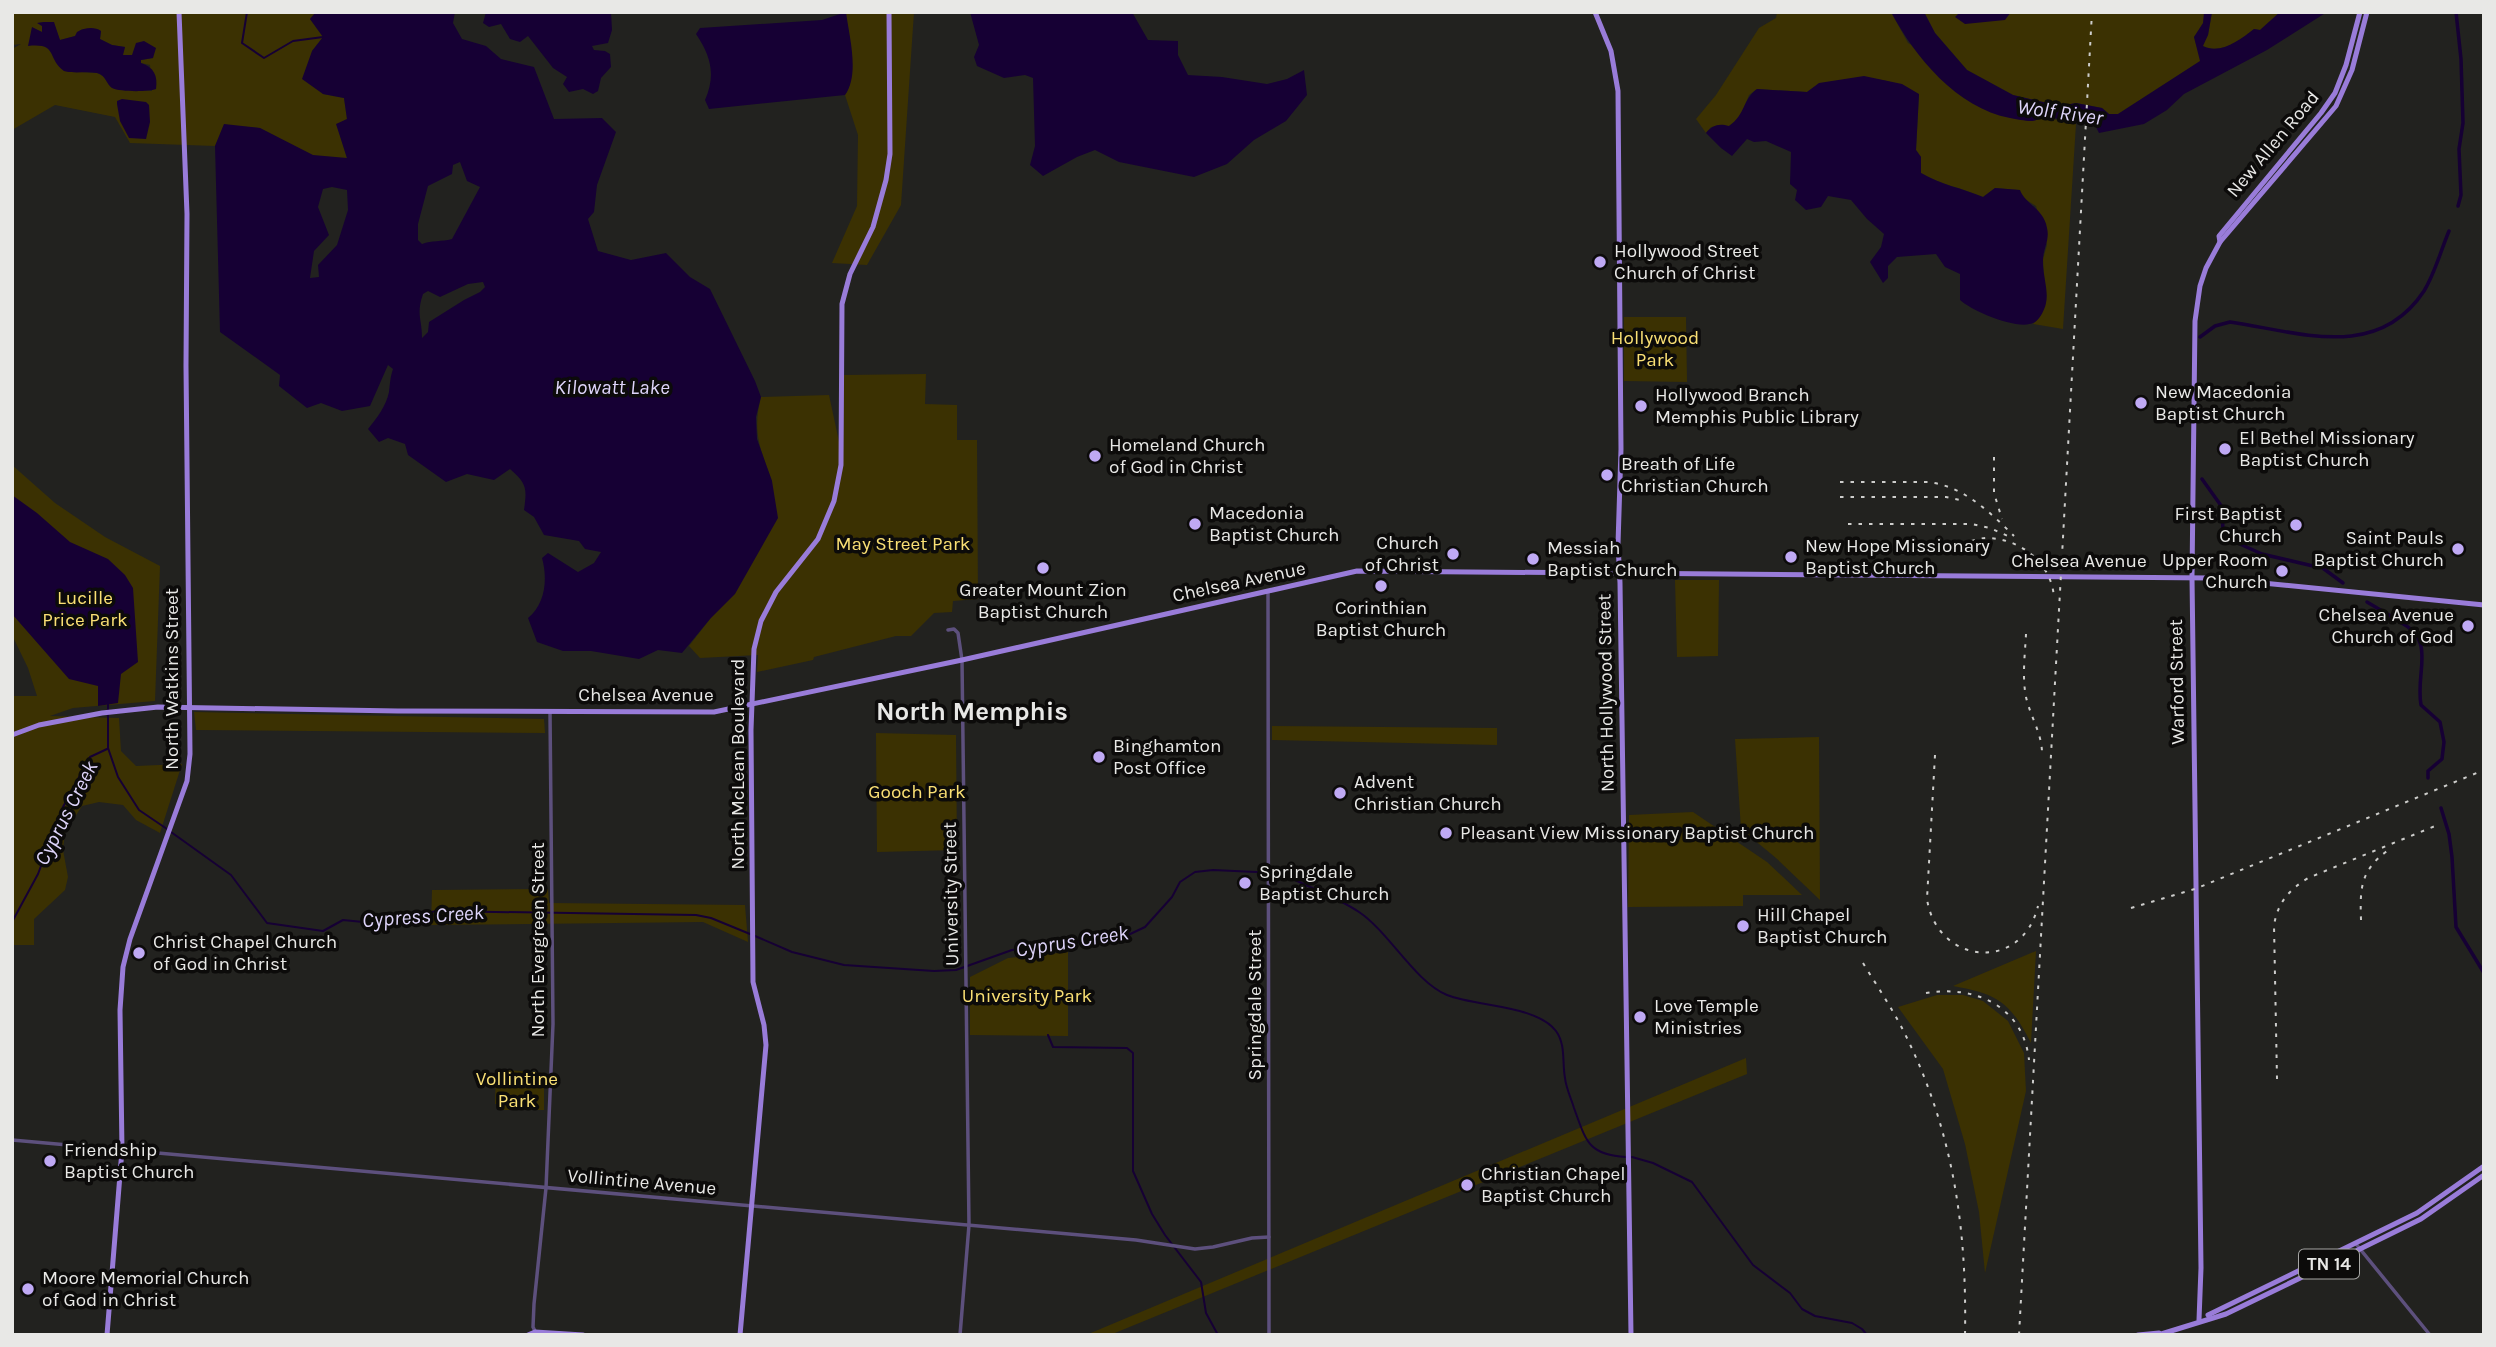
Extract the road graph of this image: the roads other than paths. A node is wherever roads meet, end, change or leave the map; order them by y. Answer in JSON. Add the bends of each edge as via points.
{"nodes":[{"id":1,"x":179,"y":12,"type":"edge"},
{"id":2,"x":889,"y":12,"type":"edge"},
{"id":3,"x":1595,"y":12,"type":"edge"},
{"id":4,"x":2360,"y":12,"type":"edge"},
{"id":5,"x":2367,"y":12,"type":"edge"},
{"id":6,"x":2361,"y":23,"type":"junction"},
{"id":7,"x":1619,"y":573,"type":"junction"},
{"id":8,"x":2192,"y":577,"type":"junction"},
{"id":9,"x":1268,"y":592,"type":"junction"},
{"id":10,"x":2484,"y":605,"type":"edge"},
{"id":11,"x":948,"y":630,"type":"dead end"},
{"id":12,"x":962,"y":660,"type":"junction"},
{"id":13,"x":752,"y":705,"type":"junction"},
{"id":14,"x":190,"y":706,"type":"junction"},
{"id":15,"x":550,"y":712,"type":"junction"},
{"id":16,"x":12,"y":735,"type":"edge"},
{"id":17,"x":12,"y":1140,"type":"edge"},
{"id":18,"x":122,"y":1150,"type":"junction"},
{"id":19,"x":2484,"y":1166,"type":"edge"},
{"id":20,"x":2484,"y":1175,"type":"edge"},
{"id":21,"x":546,"y":1188,"type":"junction"},
{"id":22,"x":751,"y":1206,"type":"junction"},
{"id":23,"x":969,"y":1225,"type":"junction"},
{"id":24,"x":1269,"y":1237,"type":"junction"},
{"id":25,"x":2358,"y":1246,"type":"junction"},
{"id":26,"x":2199,"y":1320,"type":"junction"},
{"id":27,"x":536,"y":1333,"type":"edge"},
{"id":28,"x":2160,"y":1334,"type":"edge"},
{"id":29,"x":107,"y":1335,"type":"edge"},
{"id":30,"x":528,"y":1335,"type":"edge"},
{"id":31,"x":583,"y":1335,"type":"edge"},
{"id":32,"x":740,"y":1335,"type":"edge"},
{"id":33,"x":960,"y":1335,"type":"edge"},
{"id":34,"x":1269,"y":1335,"type":"edge"},
{"id":35,"x":1630,"y":1335,"type":"edge"},
{"id":36,"x":2138,"y":1335,"type":"edge"},
{"id":37,"x":2430,"y":1335,"type":"edge"}],
"edges":[{"from":1,"to":14,"type":"main road","name":"North Watkins Street","via":[[187,214]]},
{"from":2,"to":13,"type":"main road","name":"North McLean Boulevard","via":[[887,180],[842,304],[841,465],[834,501],[818,539],[776,593],[761,621],[754,649]]},
{"from":3,"to":7,"type":"main road","name":"North Hollywood Street","via":[[1611,51],[1618,91]]},
{"from":4,"to":6,"type":"main road","name":"Warford Street"},
{"from":5,"to":6,"type":"main road","name":"Warford Street"},
{"from":6,"to":8,"type":"main road","name":"Warford Street","via":[[2352,70],[2336,106],[2220,242],[2200,286],[2195,321]]},
{"from":7,"to":8,"type":"main road","name":"Chelsea Avenue"},
{"from":7,"to":9,"type":"main road","name":"Chelsea Avenue","via":[[1357,571]]},
{"from":7,"to":35,"type":"main road","name":"North Hollywood Street"},
{"from":8,"to":10,"type":"main road","name":"Chelsea Avenue"},
{"from":8,"to":26,"type":"main road","name":"Warford Street"},
{"from":9,"to":12,"type":"main road","name":"Chelsea Avenue"},
{"from":9,"to":24,"type":"street","name":"Springdale Street"},
{"from":11,"to":12,"type":"street","name":"University Street","via":[[958,633]]},
{"from":12,"to":13,"type":"main road","name":"Chelsea Avenue"},
{"from":12,"to":23,"type":"street","name":"University Street"},
{"from":13,"to":15,"type":"main road","name":"Chelsea Avenue","via":[[715,712]]},
{"from":13,"to":22,"type":"main road","name":"North McLean Boulevard","via":[[753,982],[766,1045]]},
{"from":14,"to":15,"type":"main road","name":"Chelsea Avenue"},
{"from":14,"to":16,"type":"main road","name":"Chelsea Avenue","via":[[91,715]]},
{"from":14,"to":18,"type":"main road","name":"North Watkins Street","via":[[187,781],[123,967]]},
{"from":15,"to":21,"type":"street","name":"North Evergreen Street","via":[[553,1024]]},
{"from":17,"to":18,"type":"street","name":"Vollintine Avenue"},
{"from":18,"to":21,"type":"street","name":"Vollintine Avenue"},
{"from":18,"to":29,"type":"main road","name":"North Watkins Street"},
{"from":19,"to":25,"type":"main road","number":"TN 14","via":[[2417,1213]]},
{"from":20,"to":25,"type":"main road","number":"TN 14","via":[[2421,1219]]},
{"from":21,"to":22,"type":"street","name":"Vollintine Avenue"},
{"from":21,"to":27,"type":"street","name":"North Evergreen Street","via":[[534,1304]]},
{"from":22,"to":23,"type":"street","name":"Vollintine Avenue"},
{"from":22,"to":32,"type":"main road","name":"North McLean Boulevard"},
{"from":23,"to":24,"type":"street","name":"Vollintine Avenue","via":[[1195,1249]]},
{"from":23,"to":33,"type":"street","name":"University Street"},
{"from":24,"to":34,"type":"street","name":"Springdale Street"},
{"from":25,"to":26,"type":"main road","number":"TN 14","via":[[2226,1314]]},
{"from":25,"to":37,"type":"street"},
{"from":26,"to":28,"type":"main road","number":"TN 14"},
{"from":27,"to":30,"type":"main road"},
{"from":27,"to":31,"type":"main road"},
{"from":28,"to":36,"type":"main road"}]}
